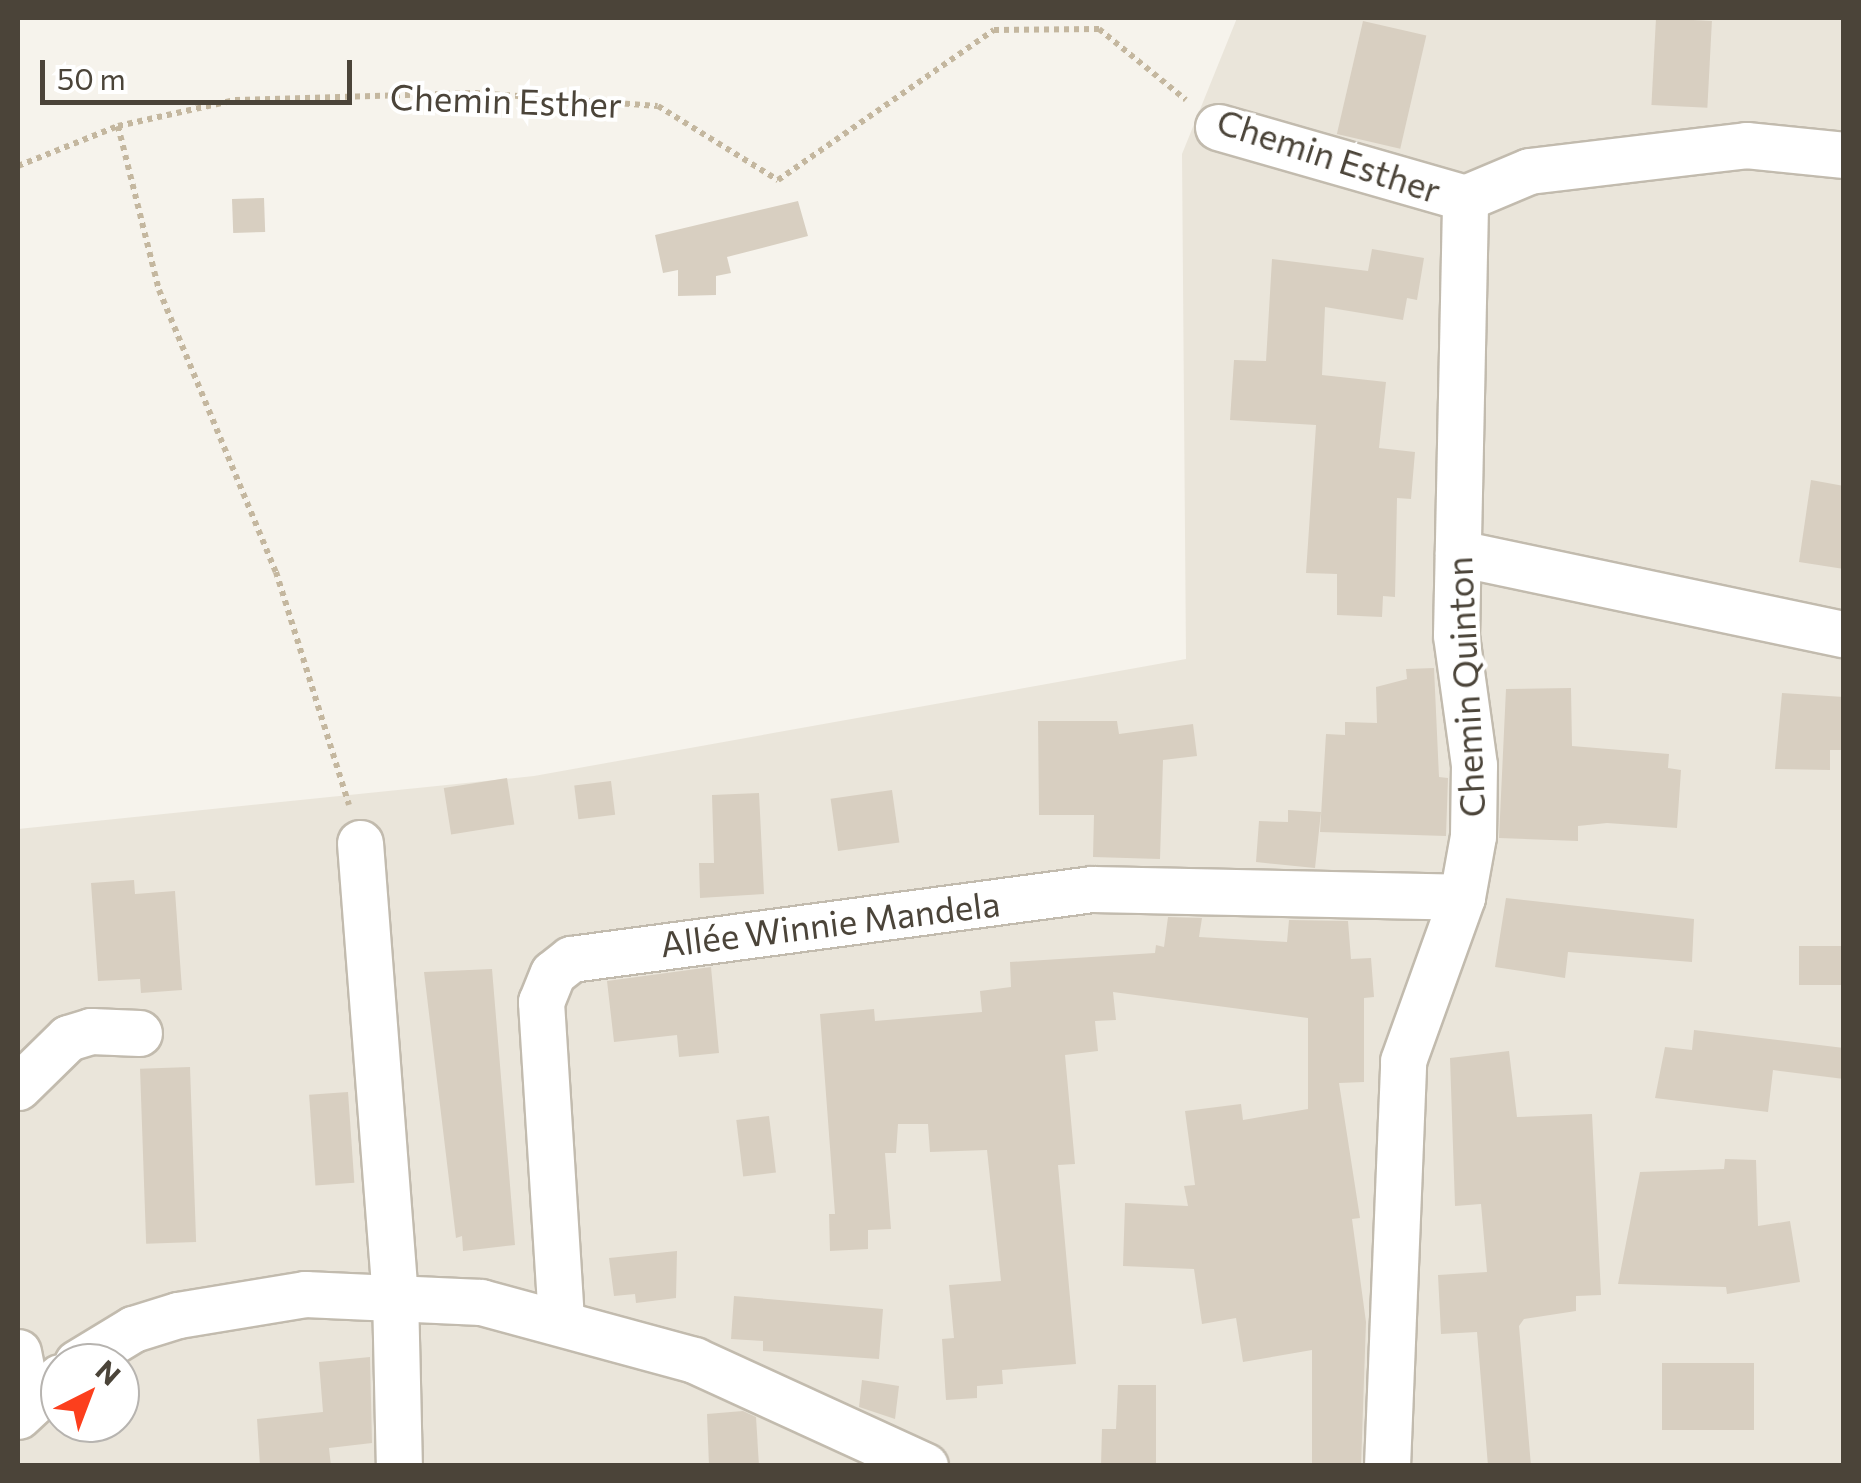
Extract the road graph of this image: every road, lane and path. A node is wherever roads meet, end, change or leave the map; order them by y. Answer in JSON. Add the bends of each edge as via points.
{"nodes":[{"id":1,"x":118,"y":126,"type":"junction"},
{"id":2,"x":1218,"y":127,"type":"joint"},
{"id":3,"x":1844,"y":155,"type":"edge"},
{"id":4,"x":18,"y":166,"type":"edge"},
{"id":5,"x":1465,"y":198,"type":"junction"},
{"id":6,"x":1458,"y":552,"type":"junction"},
{"id":7,"x":1844,"y":634,"type":"edge"},
{"id":8,"x":360,"y":843,"type":"joint"},
{"id":9,"x":1462,"y":896,"type":"junction"},
{"id":10,"x":139,"y":1033,"type":"dead end"},
{"id":11,"x":18,"y":1087,"type":"edge"},
{"id":12,"x":395,"y":1294,"type":"junction"},
{"id":13,"x":560,"y":1320,"type":"junction"},
{"id":14,"x":110,"y":1343,"type":"edge"},
{"id":15,"x":18,"y":1352,"type":"edge"},
{"id":16,"x":35,"y":1398,"type":"edge"},
{"id":17,"x":399,"y":1466,"type":"edge"},
{"id":18,"x":925,"y":1466,"type":"edge"},
{"id":19,"x":1386,"y":1466,"type":"edge"}],
"edges":[{"from":1,"to":2,"type":"path","name":"Chemin Esther","via":[[234,100],[475,92],[658,106],[778,180],[994,30],[1099,28]]},
{"from":1,"to":4,"type":"path","name":"Chemin Esther"},
{"from":1,"to":8,"type":"path","via":[[159,290],[276,572]]},
{"from":2,"to":5,"type":"street","name":"Chemin Esther"},
{"from":3,"to":5,"type":"street","name":"Chemin Esther","via":[[1746,145],[1529,171]]},
{"from":5,"to":6,"type":"street","name":"Chemin Quinton"},
{"from":6,"to":7,"type":"street"},
{"from":6,"to":9,"type":"street","name":"Chemin Quinton","via":[[1456,635],[1474,766],[1473,836]]},
{"from":8,"to":12,"type":"street"},
{"from":9,"to":13,"type":"street","name":"Allée Winnie Mandela","via":[[1092,889],[571,958],[553,973],[540,1002]]},
{"from":9,"to":19,"type":"street","name":"Chemin Quinton","via":[[1402,1060]]},
{"from":10,"to":11,"type":"street","via":[[91,1031],[68,1038]]},
{"from":12,"to":13,"type":"street","via":[[482,1302]]},
{"from":12,"to":14,"type":"street","via":[[305,1294],[178,1315]]},
{"from":12,"to":17,"type":"street"},
{"from":13,"to":18,"type":"street","via":[[694,1360]]},
{"from":15,"to":16,"type":"street"}]}
